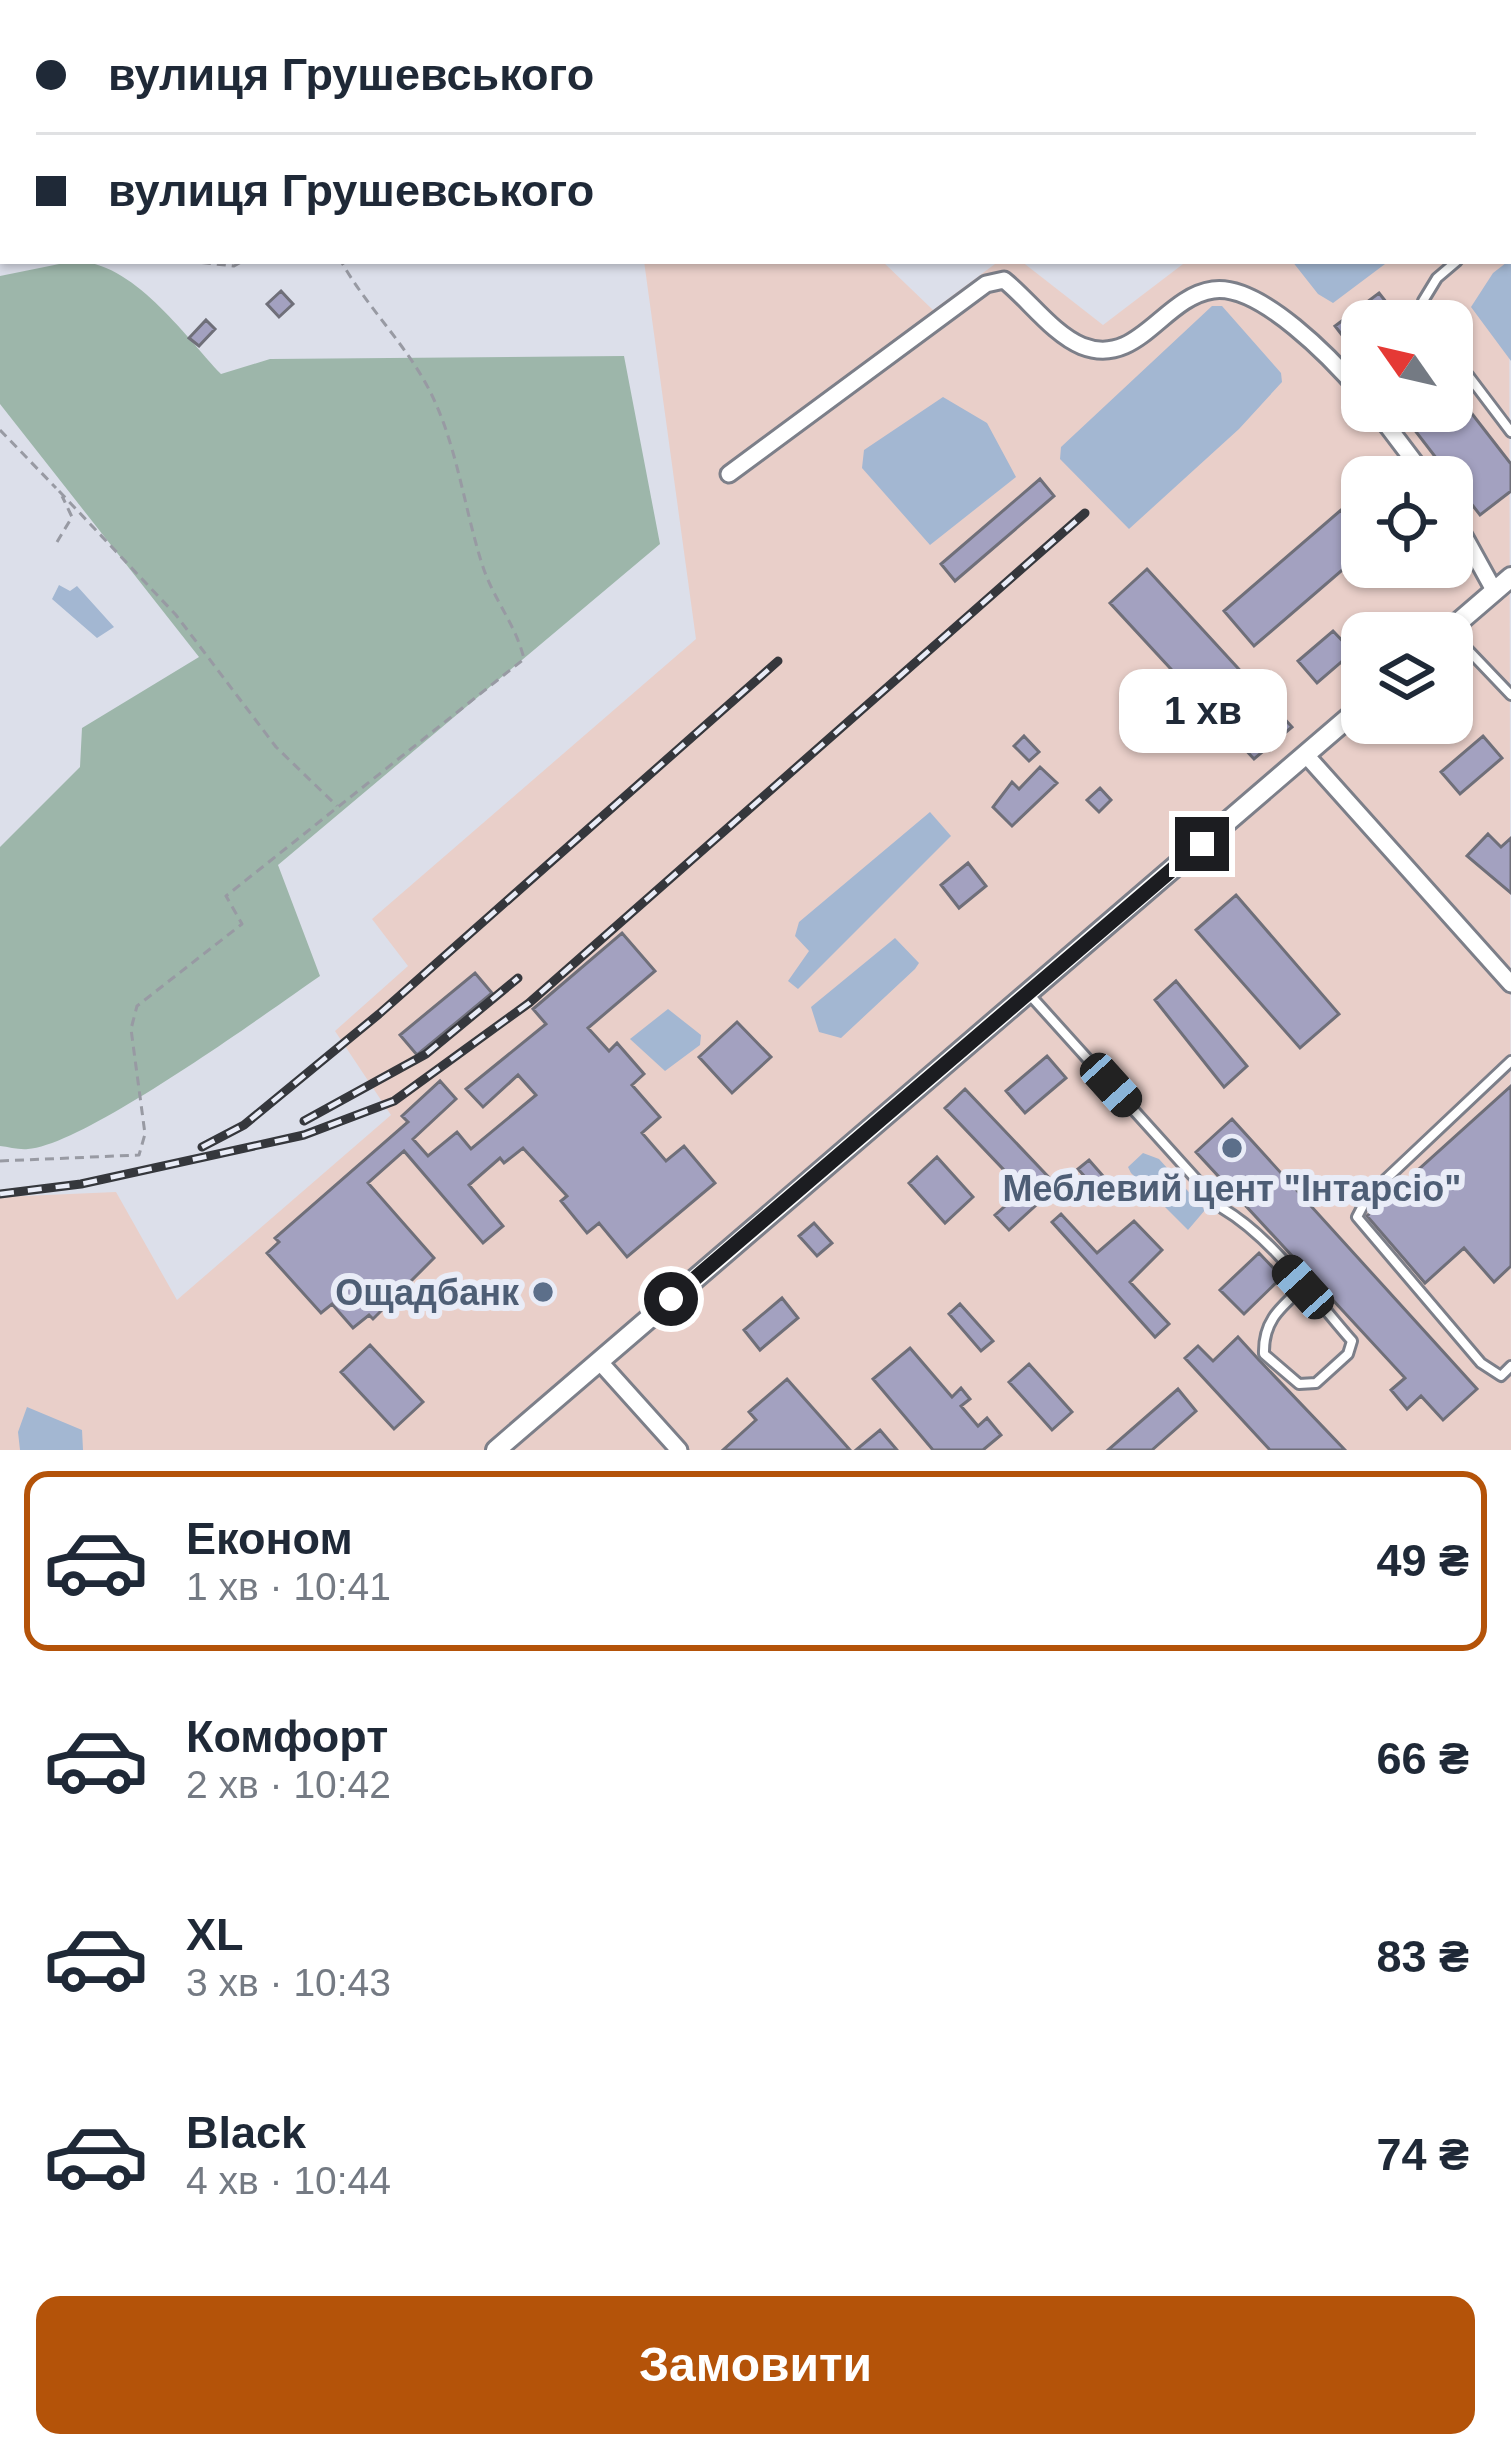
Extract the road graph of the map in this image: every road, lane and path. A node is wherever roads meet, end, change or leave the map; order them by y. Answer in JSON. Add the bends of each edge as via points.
{"nodes":[{"id":1,"x":343,"y":264,"type":"edge"},
{"id":2,"x":1454,"y":264,"type":"edge"},
{"id":3,"x":1424,"y":300,"type":"edge"},
{"id":4,"x":1341,"y":370,"type":"edge"},
{"id":5,"x":1473,"y":382,"type":"edge"},
{"id":6,"x":0,"y":430,"type":"edge"},
{"id":7,"x":1392,"y":432,"type":"edge"},
{"id":8,"x":1511,"y":432,"type":"edge"},
{"id":9,"x":1410,"y":456,"type":"edge"},
{"id":10,"x":730,"y":474,"type":"dead end"},
{"id":11,"x":59,"y":491,"type":"junction"},
{"id":12,"x":57,"y":542,"type":"dead end"},
{"id":13,"x":1473,"y":551,"type":"edge"},
{"id":14,"x":1511,"y":578,"type":"edge"},
{"id":15,"x":1496,"y":592,"type":"junction"},
{"id":16,"x":1472,"y":612,"type":"edge"},
{"id":17,"x":1473,"y":658,"type":"edge"},
{"id":18,"x":1511,"y":695,"type":"edge"},
{"id":19,"x":1341,"y":724,"type":"edge"},
{"id":20,"x":1306,"y":755,"type":"junction"},
{"id":21,"x":339,"y":807,"type":"junction"},
{"id":22,"x":1511,"y":984,"type":"edge"},
{"id":23,"x":1028,"y":993,"type":"junction"},
{"id":24,"x":1511,"y":1061,"type":"edge"},
{"id":25,"x":0,"y":1161,"type":"edge"},
{"id":26,"x":1303,"y":1287,"type":"junction"},
{"id":27,"x":599,"y":1361,"type":"junction"},
{"id":28,"x":1511,"y":1366,"type":"edge"},
{"id":29,"x":496,"y":1450,"type":"edge"},
{"id":30,"x":679,"y":1450,"type":"edge"}],
"edges":[{"from":1,"to":21,"type":"path","via":[[428,387],[484,571],[524,659]]},
{"from":2,"to":3,"type":"lane"},
{"from":4,"to":10,"type":"street","via":[[1283,318],[1216,288],[1111,351],[1081,346],[1004,280],[986,284]]},
{"from":5,"to":8,"type":"lane"},
{"from":6,"to":11,"type":"path"},
{"from":7,"to":9,"type":"street"},
{"from":11,"to":12,"type":"path","via":[[72,517]]},
{"from":11,"to":21,"type":"path","via":[[176,615],[276,747]]},
{"from":13,"to":15,"type":"street"},
{"from":14,"to":15,"type":"street"},
{"from":15,"to":16,"type":"street"},
{"from":17,"to":18,"type":"lane"},
{"from":19,"to":20,"type":"street"},
{"from":20,"to":22,"type":"street"},
{"from":20,"to":23,"type":"street"},
{"from":21,"to":25,"type":"path","via":[[226,896],[242,924],[137,1006],[131,1029],[145,1134],[139,1155]]},
{"from":23,"to":26,"type":"lane"},
{"from":23,"to":27,"type":"street"},
{"from":24,"to":28,"type":"lane","via":[[1368,1196],[1357,1217],[1481,1363],[1501,1376]]},
{"from":26,"to":26,"type":"lane","via":[[1352,1341],[1316,1383],[1299,1384],[1264,1354],[1264,1333]]},
{"from":27,"to":29,"type":"street"},
{"from":27,"to":30,"type":"street"}]}
